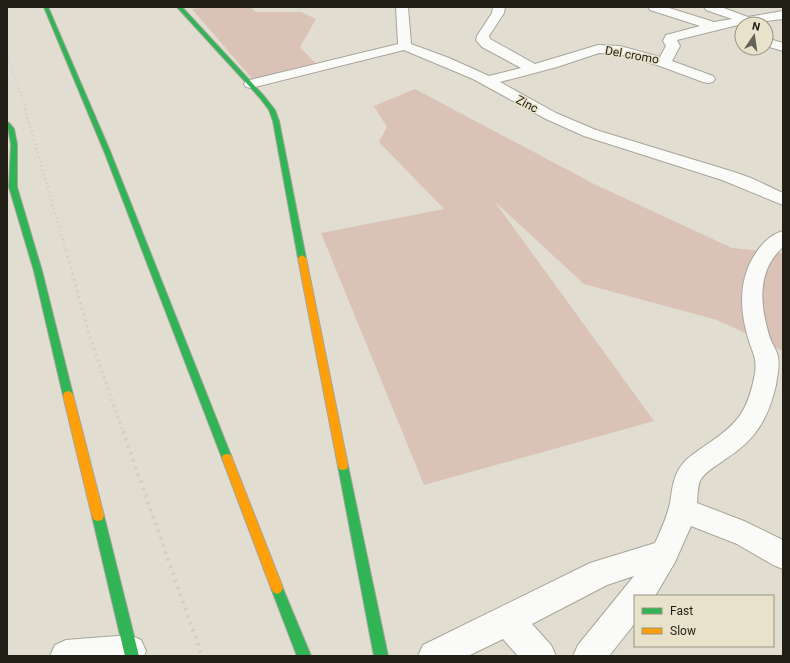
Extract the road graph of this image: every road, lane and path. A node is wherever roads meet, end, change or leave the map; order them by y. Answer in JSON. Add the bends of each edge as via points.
{"nodes":[{"id":1,"x":46,"y":7,"type":"edge"},
{"id":2,"x":179,"y":7,"type":"edge"},
{"id":3,"x":402,"y":7,"type":"edge"},
{"id":4,"x":499,"y":7,"type":"edge"},
{"id":5,"x":654,"y":7,"type":"edge"},
{"id":6,"x":710,"y":7,"type":"edge"},
{"id":7,"x":734,"y":16,"type":"edge"},
{"id":8,"x":734,"y":22,"type":"edge"},
{"id":9,"x":714,"y":26,"type":"junction"},
{"id":10,"x":734,"y":32,"type":"edge"},
{"id":11,"x":405,"y":46,"type":"junction"},
{"id":12,"x":662,"y":62,"type":"junction"},
{"id":13,"x":534,"y":69,"type":"junction"},
{"id":14,"x":708,"y":78,"type":"dead end"},
{"id":15,"x":488,"y":81,"type":"junction"},
{"id":16,"x":251,"y":84,"type":"junction"},
{"id":17,"x":7,"y":124,"type":"edge"},
{"id":18,"x":783,"y":200,"type":"edge"},
{"id":19,"x":783,"y":237,"type":"edge"},
{"id":20,"x":682,"y":510,"type":"junction"},
{"id":21,"x":665,"y":553,"type":"junction"},
{"id":22,"x":783,"y":556,"type":"edge"},
{"id":23,"x":638,"y":595,"type":"edge"},
{"id":24,"x":634,"y":600,"type":"edge"},
{"id":25,"x":507,"y":621,"type":"junction"},
{"id":26,"x":131,"y":654,"type":"edge"},
{"id":27,"x":66,"y":656,"type":"edge"},
{"id":28,"x":304,"y":656,"type":"edge"},
{"id":29,"x":381,"y":656,"type":"edge"},
{"id":30,"x":434,"y":656,"type":"edge"},
{"id":31,"x":540,"y":656,"type":"edge"},
{"id":32,"x":589,"y":656,"type":"edge"}],
"edges":[{"from":1,"to":28,"type":"street","via":[[107,151]]},
{"from":2,"to":16,"type":"street"},
{"from":3,"to":11,"type":"street"},
{"from":4,"to":13,"type":"street","via":[[498,13],[482,36],[483,40]]},
{"from":5,"to":9,"type":"street"},
{"from":6,"to":7,"type":"street"},
{"from":8,"to":9,"type":"street","name":"Del cromo"},
{"from":9,"to":10,"type":"street"},
{"from":9,"to":12,"type":"street","name":"Del cromo","via":[[671,38],[672,50]]},
{"from":11,"to":15,"type":"street","name":"Zinc"},
{"from":11,"to":16,"type":"street"},
{"from":12,"to":13,"type":"street","name":"Del cromo","via":[[620,50],[598,49]]},
{"from":12,"to":14,"type":"street"},
{"from":13,"to":15,"type":"street","name":"Del cromo"},
{"from":15,"to":18,"type":"street","name":"Zinc","via":[[511,96],[590,133],[745,182]]},
{"from":16,"to":29,"type":"street","via":[[272,110],[276,121]]},
{"from":17,"to":26,"type":"street","via":[[12,134],[14,153],[13,187],[40,278]]},
{"from":19,"to":20,"type":"street","via":[[765,253],[754,282],[754,318],[767,358],[764,387],[756,412],[748,427],[735,440],[696,466],[689,476]]},
{"from":20,"to":21,"type":"street"},
{"from":20,"to":22,"type":"street","via":[[728,527],[769,546]]},
{"from":21,"to":23,"type":"street"},
{"from":21,"to":25,"type":"street","via":[[600,573]]},
{"from":24,"to":32,"type":"street"},
{"from":25,"to":30,"type":"street"},
{"from":25,"to":31,"type":"street"},
{"from":26,"to":27,"type":"street"}]}
